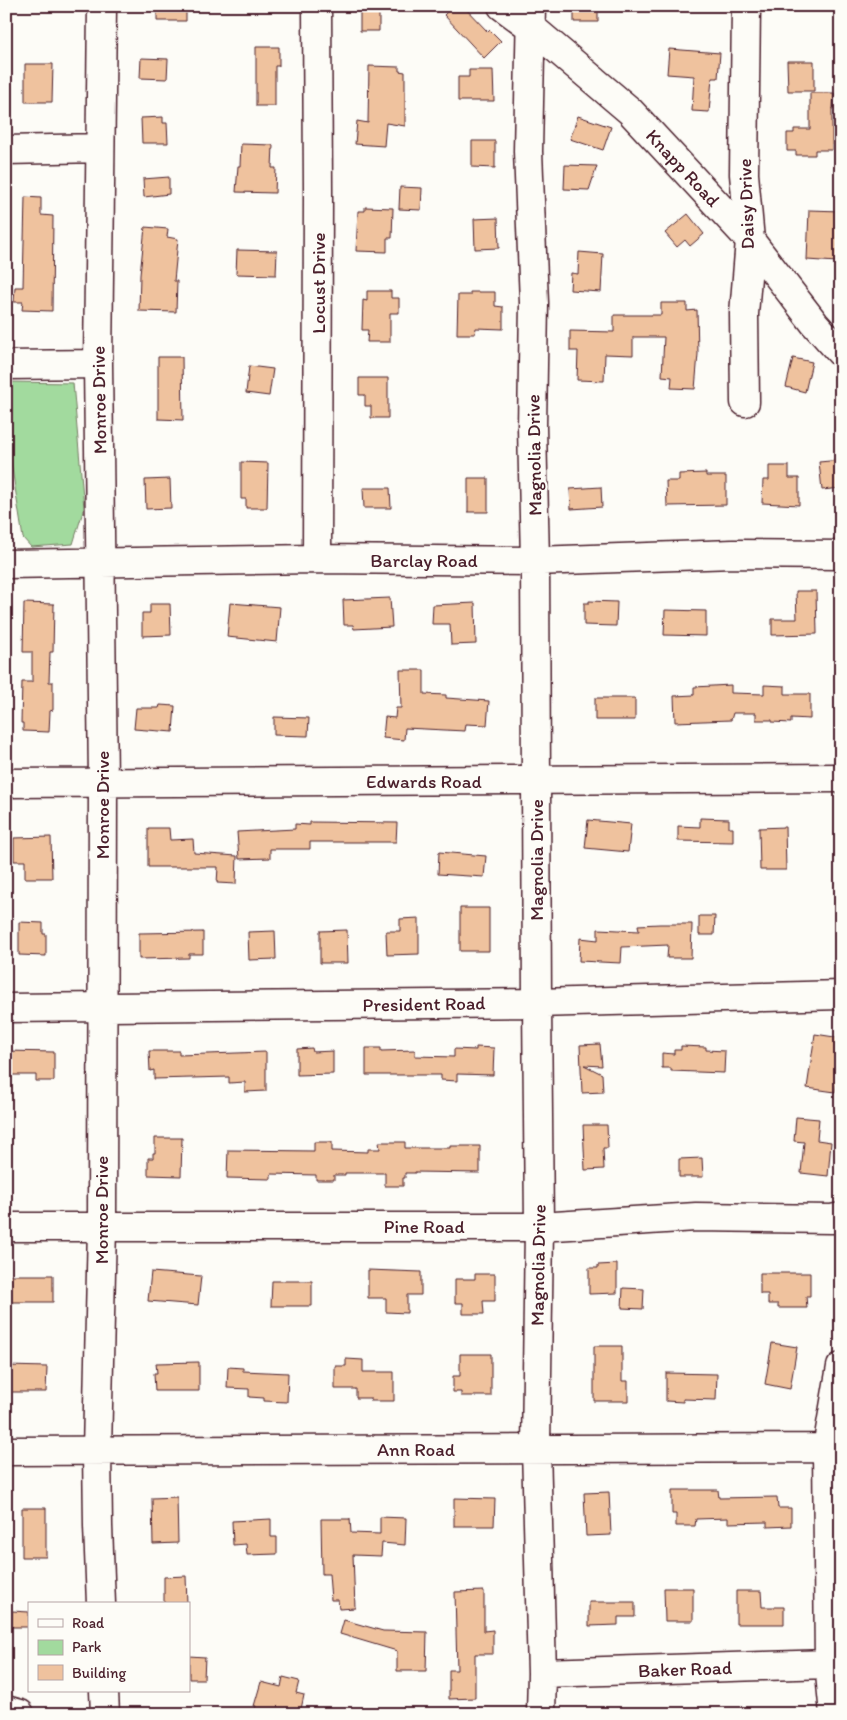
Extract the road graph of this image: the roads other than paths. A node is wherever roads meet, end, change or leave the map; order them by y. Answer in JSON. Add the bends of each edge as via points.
{"nodes":[{"id":1,"x":102,"y":6,"type":"edge"},
{"id":2,"x":317,"y":6,"type":"edge"},
{"id":3,"x":502,"y":6,"type":"edge"},
{"id":4,"x":746,"y":6,"type":"edge"},
{"id":5,"x":531,"y":17,"type":"edge"},
{"id":6,"x":100,"y":148,"type":"junction"},
{"id":7,"x":6,"y":150,"type":"edge"},
{"id":8,"x":750,"y":240,"type":"junction"},
{"id":9,"x":841,"y":353,"type":"edge"},
{"id":10,"x":98,"y":364,"type":"junction"},
{"id":11,"x":6,"y":365,"type":"edge"},
{"id":12,"x":745,"y":402,"type":"dead end"},
{"id":13,"x":841,"y":555,"type":"edge"},
{"id":14,"x":317,"y":559,"type":"junction"},
{"id":15,"x":535,"y":561,"type":"junction"},
{"id":16,"x":102,"y":563,"type":"junction"},
{"id":17,"x":6,"y":564,"type":"edge"},
{"id":18,"x":841,"y":778,"type":"edge"},
{"id":19,"x":536,"y":780,"type":"junction"},
{"id":20,"x":102,"y":782,"type":"junction"},
{"id":21,"x":6,"y":783,"type":"edge"},
{"id":22,"x":841,"y":995,"type":"edge"},
{"id":23,"x":537,"y":1003,"type":"junction"},
{"id":24,"x":6,"y":1008,"type":"edge"},
{"id":25,"x":102,"y":1008,"type":"junction"},
{"id":26,"x":841,"y":1217,"type":"edge"},
{"id":27,"x":102,"y":1226,"type":"junction"},
{"id":28,"x":6,"y":1227,"type":"edge"},
{"id":29,"x":539,"y":1227,"type":"junction"},
{"id":30,"x":841,"y":1367,"type":"edge"},
{"id":31,"x":536,"y":1448,"type":"junction"},
{"id":32,"x":827,"y":1448,"type":"junction"},
{"id":33,"x":6,"y":1451,"type":"edge"},
{"id":34,"x":97,"y":1451,"type":"junction"},
{"id":35,"x":101,"y":1602,"type":"edge"},
{"id":36,"x":829,"y":1664,"type":"junction"},
{"id":37,"x":542,"y":1673,"type":"junction"},
{"id":38,"x":104,"y":1692,"type":"edge"},
{"id":39,"x":6,"y":1710,"type":"edge"},
{"id":40,"x":20,"y":1714,"type":"edge"},
{"id":41,"x":105,"y":1714,"type":"edge"},
{"id":42,"x":541,"y":1714,"type":"edge"},
{"id":43,"x":834,"y":1714,"type":"edge"}],
"edges":[{"from":1,"to":6,"type":"street","name":"Monroe Drive"},
{"from":2,"to":14,"type":"street","name":"Locust Drive"},
{"from":3,"to":5,"type":"street","name":"Knapp Road"},
{"from":4,"to":8,"type":"street","name":"Daisy Drive","via":[[744,174]]},
{"from":5,"to":8,"type":"street","name":"Knapp Road","via":[[630,110]]},
{"from":5,"to":15,"type":"street","name":"Magnolia Drive","via":[[528,151],[534,303]]},
{"from":6,"to":7,"type":"street"},
{"from":6,"to":10,"type":"street","name":"Monroe Drive"},
{"from":8,"to":9,"type":"street","name":"Knapp Road"},
{"from":8,"to":12,"type":"street","name":"Daisy Drive","via":[[744,314]]},
{"from":10,"to":11,"type":"street"},
{"from":10,"to":16,"type":"street","name":"Monroe Drive"},
{"from":13,"to":15,"type":"street","name":"Barclay Road","via":[[733,554]]},
{"from":14,"to":15,"type":"street","name":"Barclay Road"},
{"from":14,"to":16,"type":"street","name":"Barclay Road"},
{"from":15,"to":19,"type":"street","name":"Magnolia Drive"},
{"from":16,"to":17,"type":"street","name":"Barclay Road"},
{"from":16,"to":20,"type":"street","name":"Monroe Drive"},
{"from":18,"to":19,"type":"street","name":"Edwards Road"},
{"from":19,"to":20,"type":"street","name":"Edwards Road"},
{"from":19,"to":23,"type":"street","name":"Magnolia Drive"},
{"from":20,"to":21,"type":"street","name":"Edwards Road"},
{"from":20,"to":25,"type":"street","name":"Monroe Drive"},
{"from":22,"to":23,"type":"street","name":"President Road"},
{"from":23,"to":25,"type":"street","name":"President Road"},
{"from":23,"to":29,"type":"street","name":"Magnolia Drive"},
{"from":24,"to":25,"type":"street","name":"President Road"},
{"from":25,"to":27,"type":"street","name":"Monroe Drive"},
{"from":26,"to":29,"type":"street","name":"Pine Road","via":[[696,1217]]},
{"from":27,"to":28,"type":"street","name":"Pine Road"},
{"from":27,"to":29,"type":"street","name":"Pine Road"},
{"from":27,"to":34,"type":"street","name":"Monroe Drive"},
{"from":29,"to":31,"type":"street","name":"Magnolia Drive"},
{"from":30,"to":32,"type":"street"},
{"from":31,"to":32,"type":"street","name":"Ann Road"},
{"from":31,"to":34,"type":"street","name":"Ann Road"},
{"from":31,"to":37,"type":"street","name":"Magnolia Drive"},
{"from":32,"to":36,"type":"street"},
{"from":33,"to":34,"type":"street","name":"Ann Road"},
{"from":34,"to":35,"type":"street","name":"Monroe Drive"},
{"from":36,"to":37,"type":"street","name":"Baker Road"},
{"from":36,"to":43,"type":"street"},
{"from":37,"to":42,"type":"street","name":"Magnolia Drive"},
{"from":38,"to":41,"type":"street"},
{"from":39,"to":40,"type":"street"}]}
